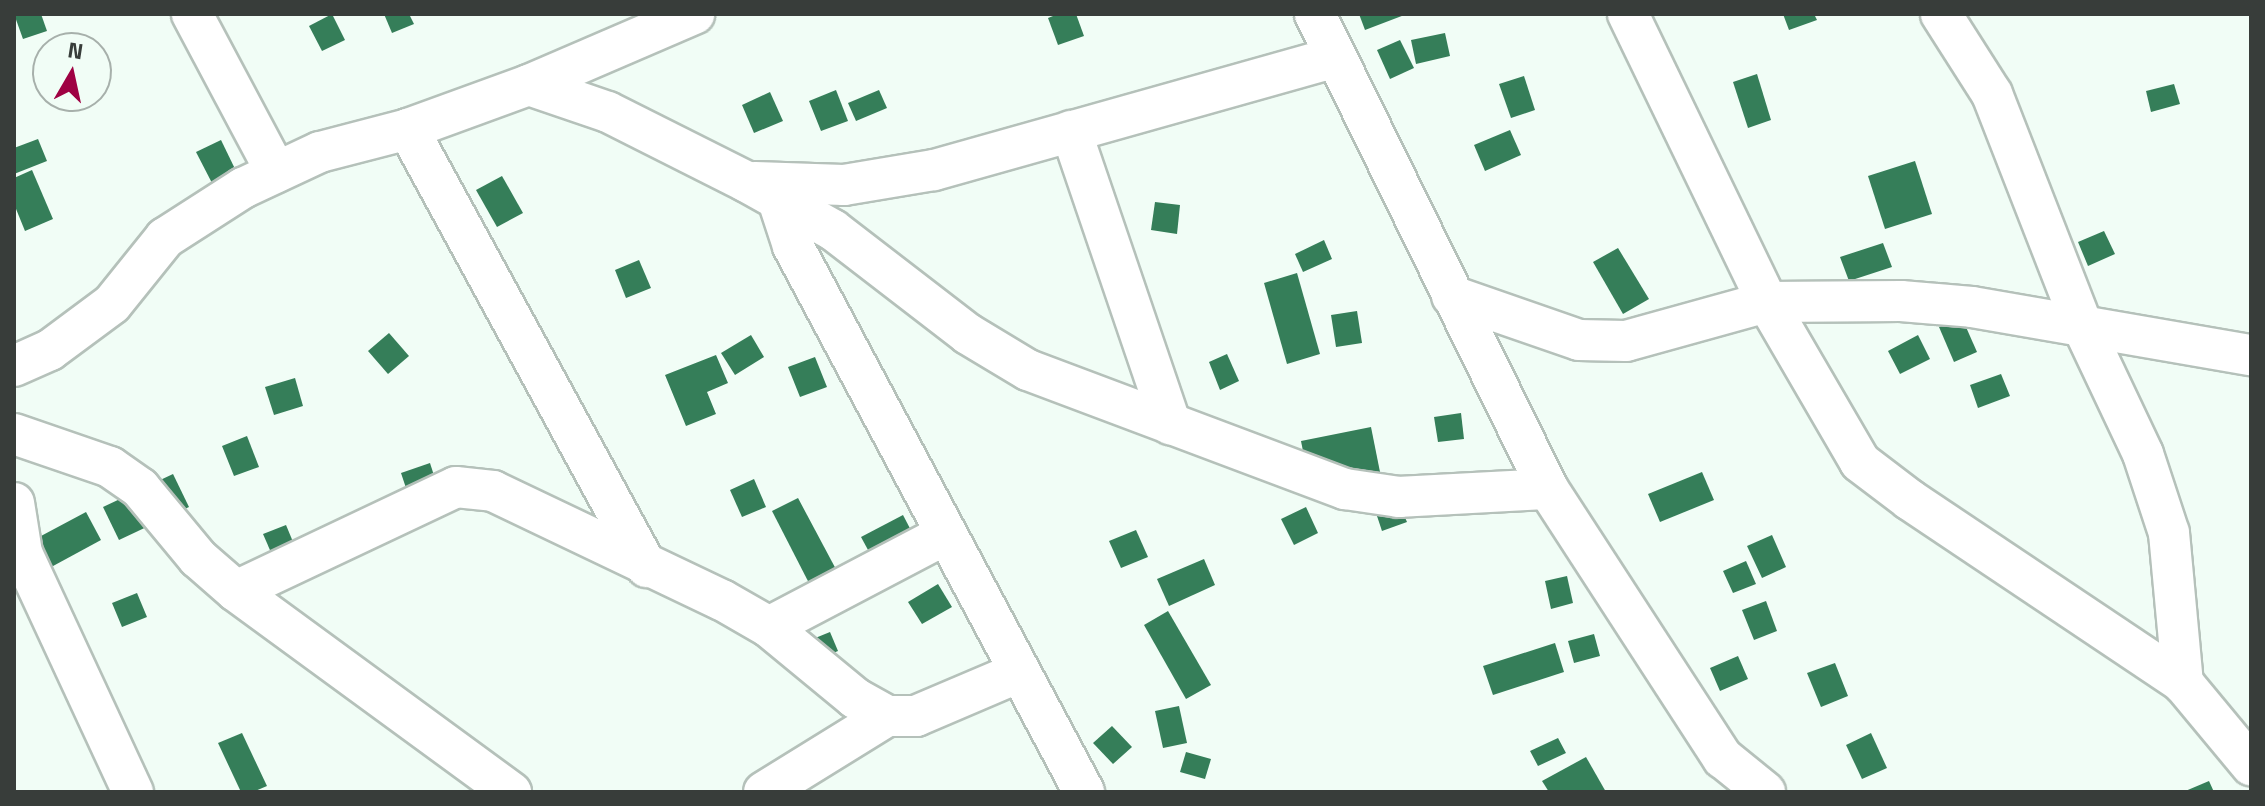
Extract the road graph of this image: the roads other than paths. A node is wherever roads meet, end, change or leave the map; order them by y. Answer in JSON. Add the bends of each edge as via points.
{"nodes":[{"id":1,"x":192,"y":14,"type":"edge"},
{"id":2,"x":694,"y":14,"type":"edge"},
{"id":3,"x":1315,"y":14,"type":"edge"},
{"id":4,"x":1628,"y":14,"type":"edge"},
{"id":5,"x":1941,"y":14,"type":"edge"},
{"id":6,"x":1335,"y":57,"type":"junction"},
{"id":7,"x":529,"y":85,"type":"junction"},
{"id":8,"x":408,"y":129,"type":"junction"},
{"id":9,"x":1071,"y":131,"type":"junction"},
{"id":10,"x":276,"y":172,"type":"junction"},
{"id":11,"x":763,"y":191,"type":"junction"},
{"id":12,"x":1452,"y":296,"type":"junction"},
{"id":13,"x":1767,"y":302,"type":"junction"},
{"id":14,"x":2083,"y":327,"type":"junction"},
{"id":15,"x":2251,"y":355,"type":"edge"},
{"id":16,"x":14,"y":366,"type":"edge"},
{"id":17,"x":1171,"y":424,"type":"junction"},
{"id":18,"x":14,"y":434,"type":"edge"},
{"id":19,"x":1548,"y":489,"type":"junction"},
{"id":20,"x":14,"y":503,"type":"edge"},
{"id":21,"x":946,"y":534,"type":"junction"},
{"id":22,"x":647,"y":567,"type":"junction"},
{"id":23,"x":236,"y":591,"type":"junction"},
{"id":24,"x":769,"y":627,"type":"junction"},
{"id":25,"x":1019,"y":672,"type":"junction"},
{"id":26,"x":2183,"y":683,"type":"junction"},
{"id":27,"x":887,"y":716,"type":"junction"},
{"id":28,"x":2251,"y":765,"type":"edge"},
{"id":29,"x":1730,"y":775,"type":"edge"},
{"id":30,"x":128,"y":790,"type":"edge"},
{"id":31,"x":511,"y":792,"type":"edge"},
{"id":32,"x":764,"y":792,"type":"edge"},
{"id":33,"x":1084,"y":792,"type":"edge"},
{"id":34,"x":1765,"y":792,"type":"edge"}],
"edges":[{"from":1,"to":10,"type":"street"},
{"from":2,"to":7,"type":"street"},
{"from":3,"to":6,"type":"street"},
{"from":4,"to":13,"type":"street"},
{"from":5,"to":14,"type":"street","via":[[1992,94]]},
{"from":6,"to":9,"type":"street"},
{"from":6,"to":12,"type":"street"},
{"from":7,"to":8,"type":"street"},
{"from":7,"to":11,"type":"street","via":[[608,112]]},
{"from":8,"to":10,"type":"street","via":[[320,152]]},
{"from":8,"to":22,"type":"street"},
{"from":9,"to":11,"type":"street","via":[[934,170]]},
{"from":9,"to":17,"type":"street"},
{"from":10,"to":16,"type":"street","via":[[165,238],[112,304],[50,350]]},
{"from":11,"to":17,"type":"street","via":[[833,230],[968,334],[1028,370]]},
{"from":11,"to":21,"type":"street"},
{"from":12,"to":13,"type":"street","via":[[1579,340],[1626,341]]},
{"from":12,"to":19,"type":"street"},
{"from":13,"to":14,"type":"street","via":[[1901,301],[1972,307]]},
{"from":13,"to":26,"type":"street","via":[[1860,462]]},
{"from":14,"to":15,"type":"street"},
{"from":14,"to":26,"type":"street","via":[[2143,454],[2169,533]]},
{"from":17,"to":19,"type":"street","via":[[1345,489],[1399,497]]},
{"from":18,"to":23,"type":"street","via":[[110,467],[140,488],[198,558]]},
{"from":19,"to":29,"type":"street"},
{"from":20,"to":30,"type":"street","via":[[22,553]]},
{"from":21,"to":24,"type":"street"},
{"from":21,"to":25,"type":"street"},
{"from":22,"to":23,"type":"street","via":[[493,491],[456,487]]},
{"from":22,"to":24,"type":"street"},
{"from":23,"to":31,"type":"street"},
{"from":24,"to":27,"type":"street","via":[[855,698]]},
{"from":25,"to":27,"type":"street","via":[[916,716]]},
{"from":25,"to":33,"type":"street"},
{"from":26,"to":28,"type":"street"},
{"from":27,"to":32,"type":"street"},
{"from":29,"to":34,"type":"street"}]}
